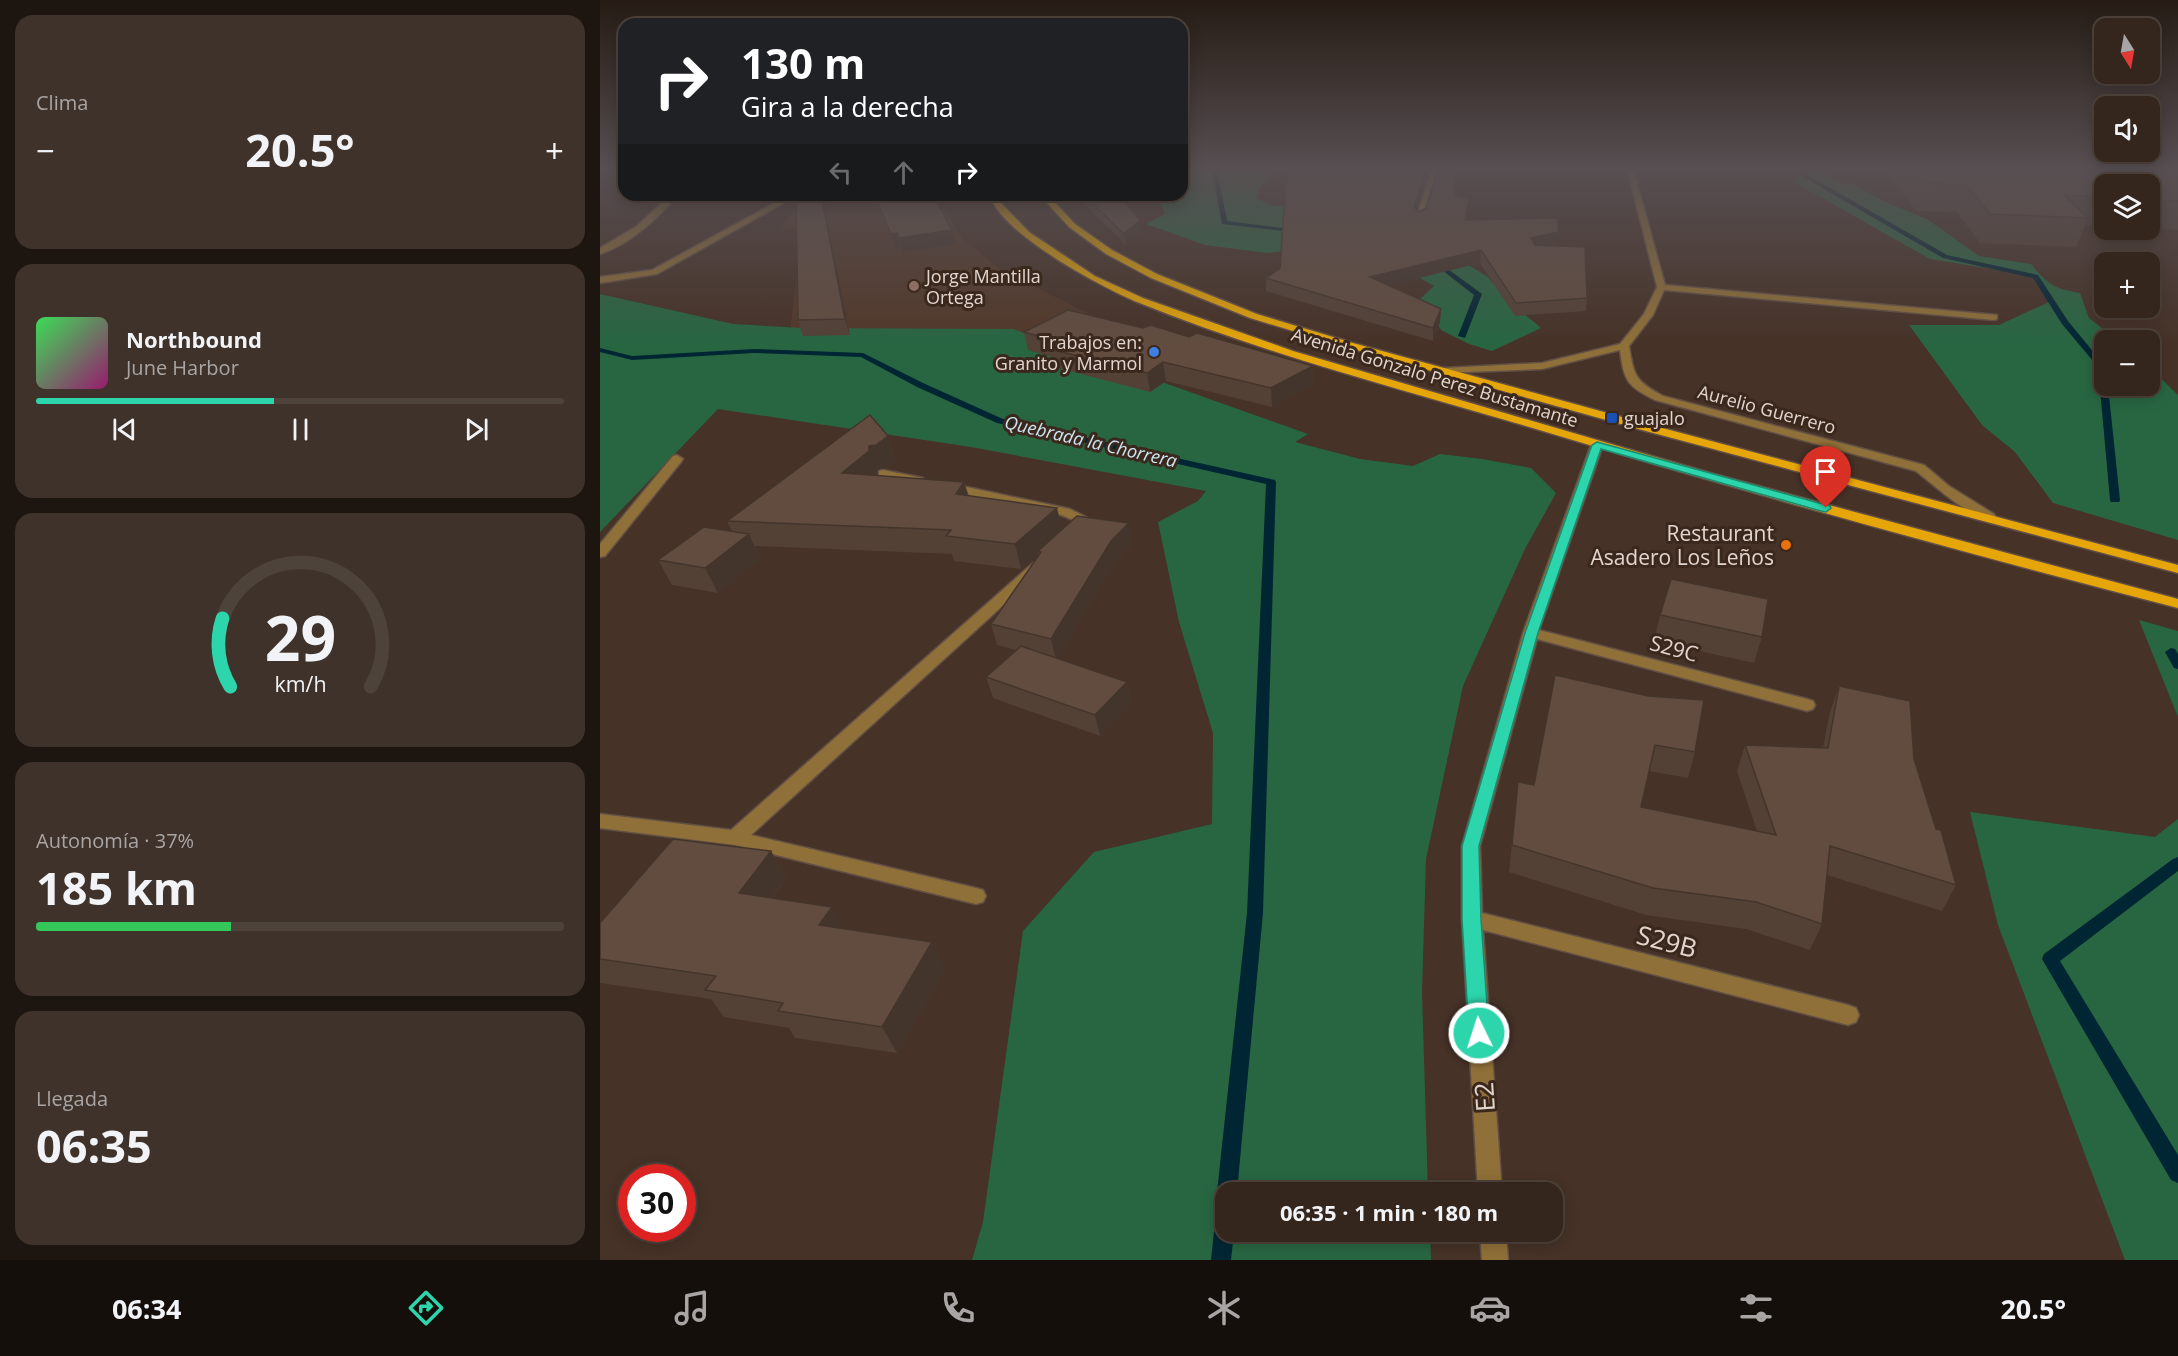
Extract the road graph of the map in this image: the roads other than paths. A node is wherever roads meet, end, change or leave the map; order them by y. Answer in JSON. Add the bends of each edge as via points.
{"nodes":[{"id":1,"x":642,"y":227,"type":"edge"},
{"id":2,"x":736,"y":227,"type":"edge"},
{"id":3,"x":1019,"y":227,"type":"edge"},
{"id":4,"x":1075,"y":227,"type":"edge"},
{"id":5,"x":1645,"y":227,"type":"edge"},
{"id":6,"x":600,"y":251,"type":"edge"},
{"id":7,"x":600,"y":280,"type":"edge"},
{"id":8,"x":1661,"y":287,"type":"junction"},
{"id":9,"x":1994,"y":317,"type":"dead end"},
{"id":10,"x":1624,"y":346,"type":"junction"},
{"id":11,"x":1444,"y":371,"type":"junction"},
{"id":12,"x":1597,"y":445,"type":"junction"},
{"id":13,"x":677,"y":459,"type":"dead end"},
{"id":14,"x":883,"y":474,"type":"edge"},
{"id":15,"x":1989,"y":517,"type":"junction"},
{"id":16,"x":1070,"y":537,"type":"edge"},
{"id":17,"x":600,"y":553,"type":"edge"},
{"id":18,"x":1052,"y":553,"type":"edge"},
{"id":19,"x":2178,"y":569,"type":"edge"},
{"id":20,"x":2178,"y":604,"type":"edge"},
{"id":21,"x":1531,"y":633,"type":"junction"},
{"id":22,"x":1807,"y":705,"type":"dead end"},
{"id":23,"x":600,"y":821,"type":"edge"},
{"id":24,"x":735,"y":838,"type":"junction"},
{"id":25,"x":976,"y":896,"type":"dead end"},
{"id":26,"x":1472,"y":919,"type":"junction"},
{"id":27,"x":1848,"y":1015,"type":"dead end"},
{"id":28,"x":1489,"y":1182,"type":"edge"},
{"id":29,"x":1494,"y":1242,"type":"edge"},
{"id":30,"x":1495,"y":1260,"type":"edge"}],
"edges":[{"from":1,"to":6,"type":"street","via":[[620,243]]},
{"from":2,"to":7,"type":"street","via":[[654,272]]},
{"from":3,"to":12,"type":"main road","name":"Avenida Gonzalo Perez Bustamante","via":[[1092,278],[1140,300],[1289,353]]},
{"from":4,"to":11,"type":"main road","name":"Avenida Gonzalo Perez Bustamante","via":[[1115,256],[1236,309]]},
{"from":5,"to":8,"type":"street"},
{"from":8,"to":9,"type":"street"},
{"from":8,"to":10,"type":"street","via":[[1648,315]]},
{"from":10,"to":11,"type":"street","via":[[1542,366]]},
{"from":10,"to":15,"type":"street","name":"Aurelio Guerrero","via":[[1628,374],[1659,398],[1920,468]]},
{"from":11,"to":15,"type":"main road","name":"Avenida Gonzalo Perez Bustamante","via":[[1737,453]]},
{"from":12,"to":20,"type":"main road","name":"Avenida Gonzalo Perez Bustamante"},
{"from":12,"to":21,"type":"street","name":"E2"},
{"from":13,"to":17,"type":"street"},
{"from":14,"to":16,"type":"street","via":[[1065,512],[1087,521]]},
{"from":15,"to":19,"type":"main road","name":"Avenida Gonzalo Perez Bustamante"},
{"from":18,"to":24,"type":"street"},
{"from":21,"to":22,"type":"street","name":"S29C"},
{"from":21,"to":26,"type":"street","name":"E2","via":[[1471,846]]},
{"from":23,"to":24,"type":"street"},
{"from":24,"to":25,"type":"street"},
{"from":26,"to":27,"type":"street","name":"S29B"},
{"from":26,"to":28,"type":"street","name":"E2"},
{"from":29,"to":30,"type":"street"}]}
